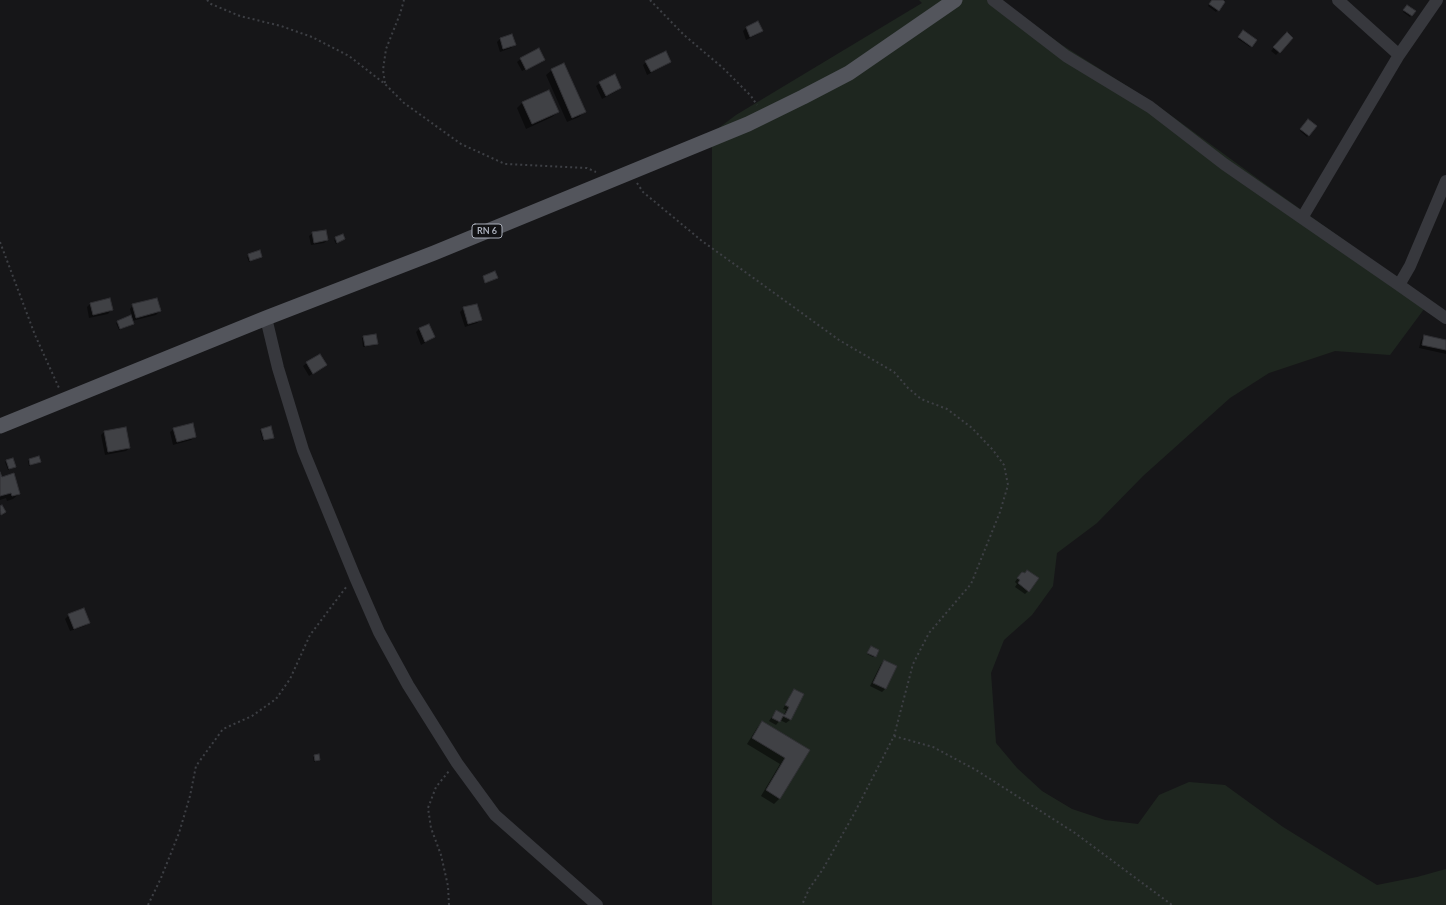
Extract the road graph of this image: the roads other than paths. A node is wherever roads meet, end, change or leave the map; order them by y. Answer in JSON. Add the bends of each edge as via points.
{"nodes":[{"id":1,"x":955,"y":0,"type":"edge"},
{"id":2,"x":994,"y":0,"type":"edge"},
{"id":3,"x":1338,"y":0,"type":"edge"},
{"id":4,"x":1437,"y":0,"type":"edge"},
{"id":5,"x":1399,"y":55,"type":"junction"},
{"id":6,"x":1446,"y":181,"type":"edge"},
{"id":7,"x":1302,"y":218,"type":"junction"},
{"id":8,"x":1399,"y":285,"type":"junction"},
{"id":9,"x":266,"y":318,"type":"junction"},
{"id":10,"x":1446,"y":318,"type":"edge"},
{"id":11,"x":0,"y":426,"type":"edge"},
{"id":12,"x":598,"y":905,"type":"edge"}],
"edges":[{"from":1,"to":9,"type":"main road","number":"RN 6","via":[[849,73],[765,116],[434,253]]},
{"from":2,"to":7,"type":"street","via":[[1066,56],[1150,107],[1224,164]]},
{"from":3,"to":5,"type":"street"},
{"from":4,"to":5,"type":"street"},
{"from":5,"to":7,"type":"street"},
{"from":6,"to":8,"type":"street","via":[[1410,266]]},
{"from":7,"to":8,"type":"street"},
{"from":8,"to":10,"type":"street"},
{"from":9,"to":11,"type":"main road","number":"RN 6"},
{"from":9,"to":12,"type":"street","via":[[303,450],[355,577],[383,639],[408,685],[457,763],[495,815]]}]}
